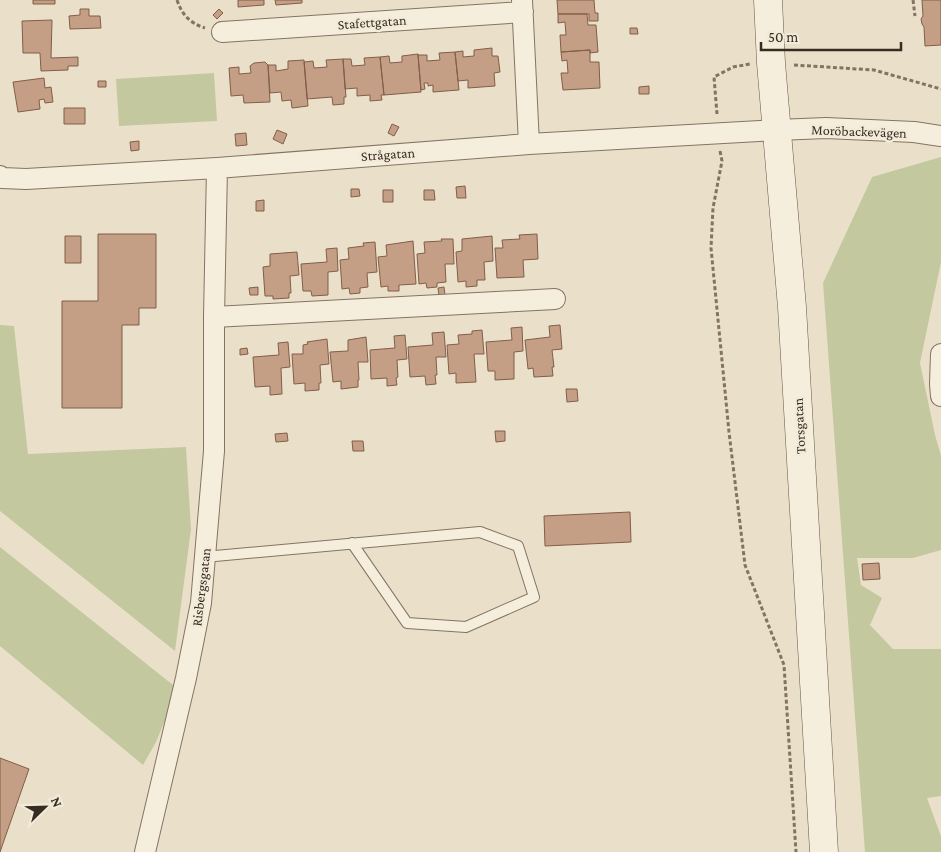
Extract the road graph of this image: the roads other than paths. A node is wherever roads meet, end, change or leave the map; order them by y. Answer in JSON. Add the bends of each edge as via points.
{"nodes":[{"id":1,"x":768,"y":0,"type":"edge"},
{"id":2,"x":522,"y":6,"type":"edge"},
{"id":3,"x":222,"y":32,"type":"road end"},
{"id":4,"x":777,"y":130,"type":"junction"},
{"id":5,"x":941,"y":136,"type":"edge"},
{"id":6,"x":529,"y":144,"type":"junction"},
{"id":7,"x":217,"y":168,"type":"junction"},
{"id":8,"x":0,"y":176,"type":"edge"},
{"id":9,"x":554,"y":299,"type":"dead end"},
{"id":10,"x":214,"y":317,"type":"junction"},
{"id":11,"x":941,"y":354,"type":"edge"},
{"id":12,"x":941,"y":392,"type":"edge"},
{"id":13,"x":352,"y":544,"type":"junction"},
{"id":14,"x":206,"y":557,"type":"junction"},
{"id":15,"x":145,"y":852,"type":"edge"},
{"id":16,"x":824,"y":852,"type":"edge"}],
"edges":[{"from":1,"to":4,"type":"main road","name":"Torsgatan"},
{"from":2,"to":3,"type":"street","name":"Stafettgatan"},
{"from":2,"to":6,"type":"street","name":"Stafettgatan"},
{"from":4,"to":5,"type":"street","name":"Moröbackevägen","via":[[826,128]]},
{"from":4,"to":6,"type":"street","name":"Strågatan"},
{"from":4,"to":16,"type":"main road","name":"Torsgatan","via":[[792,307]]},
{"from":6,"to":7,"type":"street","name":"Strågatan"},
{"from":7,"to":8,"type":"street","name":"Strågatan","via":[[26,179]]},
{"from":7,"to":10,"type":"street","name":"Risbergsgatan"},
{"from":9,"to":10,"type":"street"},
{"from":10,"to":14,"type":"street","name":"Risbergsgatan","via":[[214,451]]},
{"from":11,"to":12,"type":"street"},
{"from":13,"to":13,"type":"lane","via":[[480,532],[518,546],[534,597],[466,627],[407,623]]},
{"from":13,"to":14,"type":"lane"},
{"from":14,"to":15,"type":"street","name":"Risbergsgatan","via":[[201,603],[186,678]]}]}
